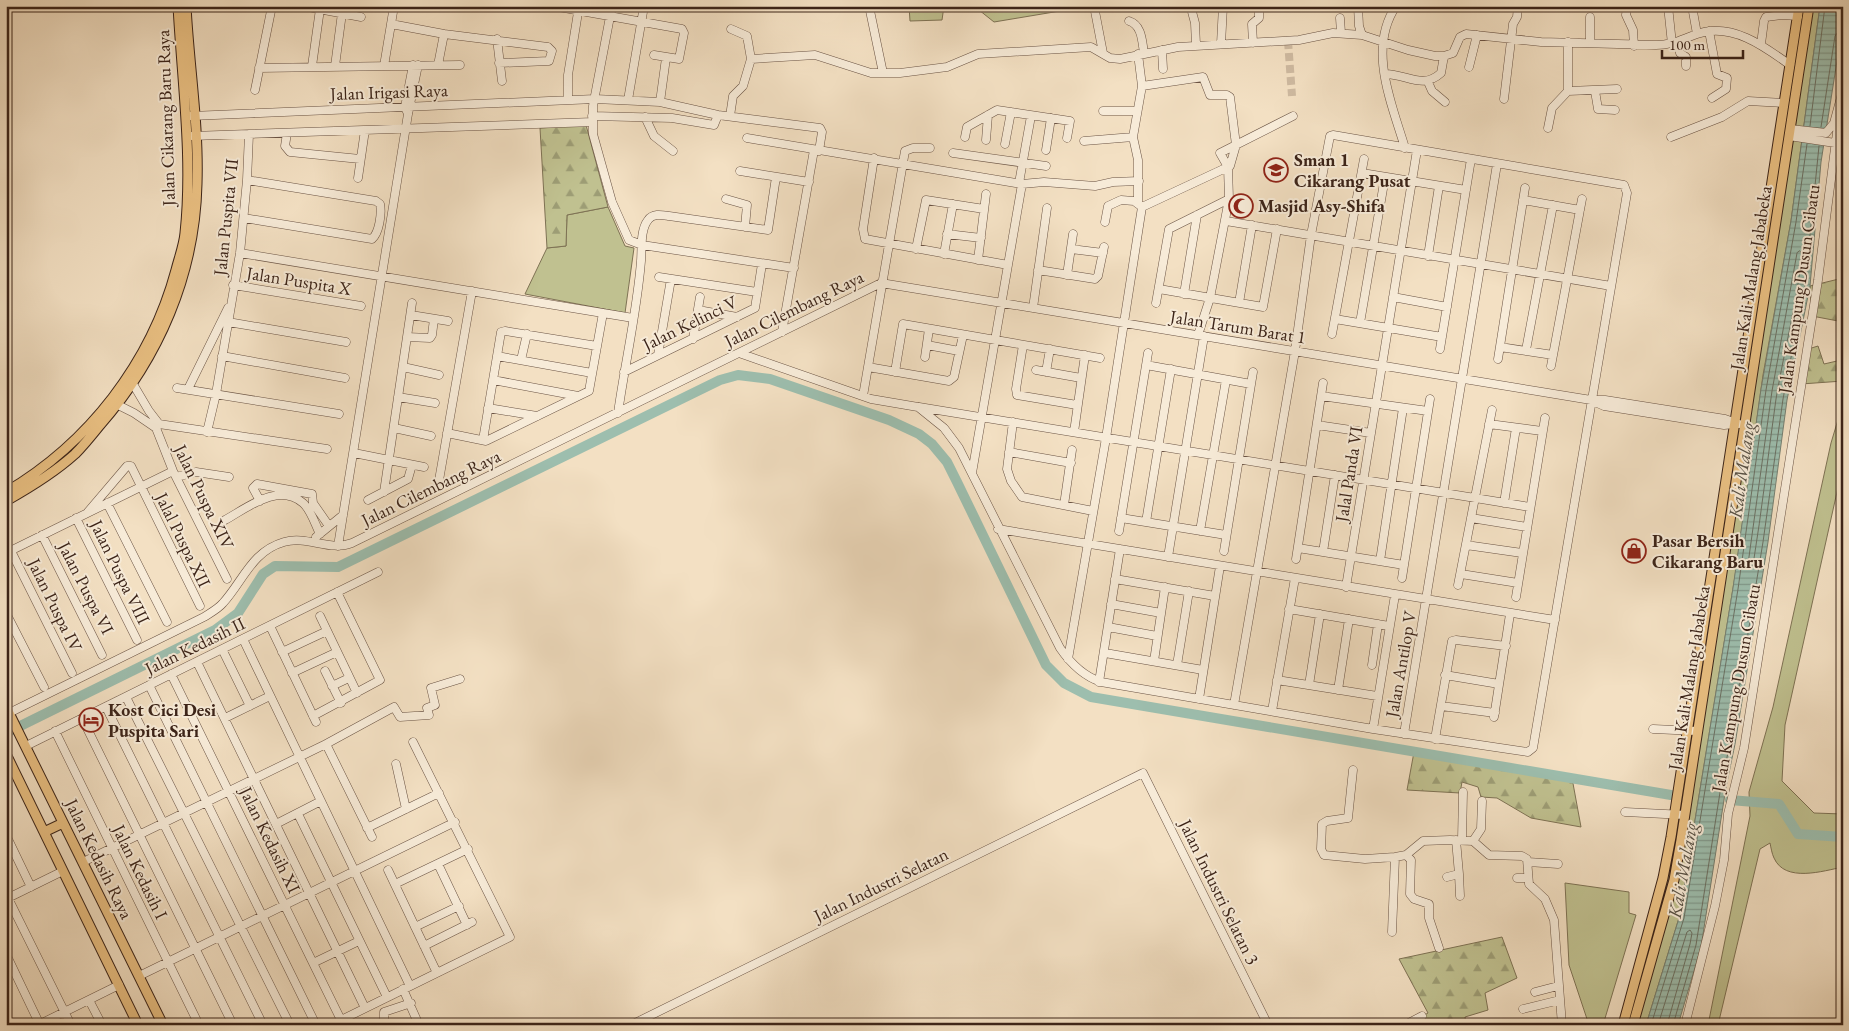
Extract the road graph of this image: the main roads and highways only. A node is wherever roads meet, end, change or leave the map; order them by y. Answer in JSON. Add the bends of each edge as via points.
{"nodes":[{"id":1,"x":178,"y":6,"type":"edge"},
{"id":2,"x":186,"y":6,"type":"edge"},
{"id":3,"x":1799,"y":6,"type":"edge"},
{"id":4,"x":1809,"y":6,"type":"edge"},
{"id":5,"x":189,"y":116,"type":"junction"},
{"id":6,"x":190,"y":136,"type":"junction"},
{"id":7,"x":187,"y":151,"type":"junction"},
{"id":8,"x":196,"y":152,"type":"junction"},
{"id":9,"x":1739,"y":424,"type":"junction"},
{"id":10,"x":6,"y":492,"type":"edge"},
{"id":11,"x":6,"y":501,"type":"edge"},
{"id":12,"x":9,"y":712,"type":"edge"},
{"id":13,"x":6,"y":755,"type":"edge"},
{"id":14,"x":63,"y":823,"type":"junction"},
{"id":15,"x":44,"y":832,"type":"junction"},
{"id":16,"x":1629,"y":1003,"type":"junction"},
{"id":17,"x":1639,"y":1005,"type":"junction"},
{"id":18,"x":138,"y":1025,"type":"edge"},
{"id":19,"x":163,"y":1025,"type":"edge"},
{"id":20,"x":1623,"y":1025,"type":"edge"},
{"id":21,"x":1633,"y":1025,"type":"edge"}],
"edges":[{"from":1,"to":5,"type":"main road","name":"Jalan Cikarang Baru Raya"},
{"from":2,"to":5,"type":"main road","name":"Jalan Cikarang Baru Raya"},
{"from":3,"to":9,"type":"main road","name":"Jalan Kali Malang Jababeka"},
{"from":4,"to":9,"type":"main road","name":"Jalan Kali Malang Jababeka","via":[[1791,134]]},
{"from":5,"to":6,"type":"main road","name":"Jalan Cikarang Baru Raya"},
{"from":6,"to":7,"type":"main road","name":"Jalan Cikarang Baru Raya"},
{"from":6,"to":8,"type":"main road","name":"Jalan Cikarang Baru Raya"},
{"from":7,"to":8,"type":"main road"},
{"from":7,"to":10,"type":"main road","name":"Jalan Cikarang Baru Raya","via":[[185,235],[170,292],[150,338],[132,371],[104,410],[68,449],[37,474]]},
{"from":8,"to":11,"type":"main road","name":"Jalan Cikarang Baru Raya","via":[[193,236],[178,294],[155,347],[118,405],[76,453],[44,479]]},
{"from":9,"to":16,"type":"main road","name":"Jalan Kali Malang Jababeka","via":[[1663,878]]},
{"from":9,"to":17,"type":"main road","name":"Jalan Kali Malang Jababeka","via":[[1674,880]]},
{"from":12,"to":14,"type":"main road","name":"Jalan Kedasih Raya"},
{"from":13,"to":15,"type":"main road"},
{"from":14,"to":15,"type":"main road"},
{"from":14,"to":19,"type":"main road","name":"Jalan Kedasih Raya"},
{"from":15,"to":18,"type":"main road"},
{"from":16,"to":17,"type":"main road"},
{"from":16,"to":20,"type":"main road","name":"Jalan Kali Malang Jababeka"},
{"from":17,"to":21,"type":"main road","name":"Jalan Kali Malang Jababeka"}]}
